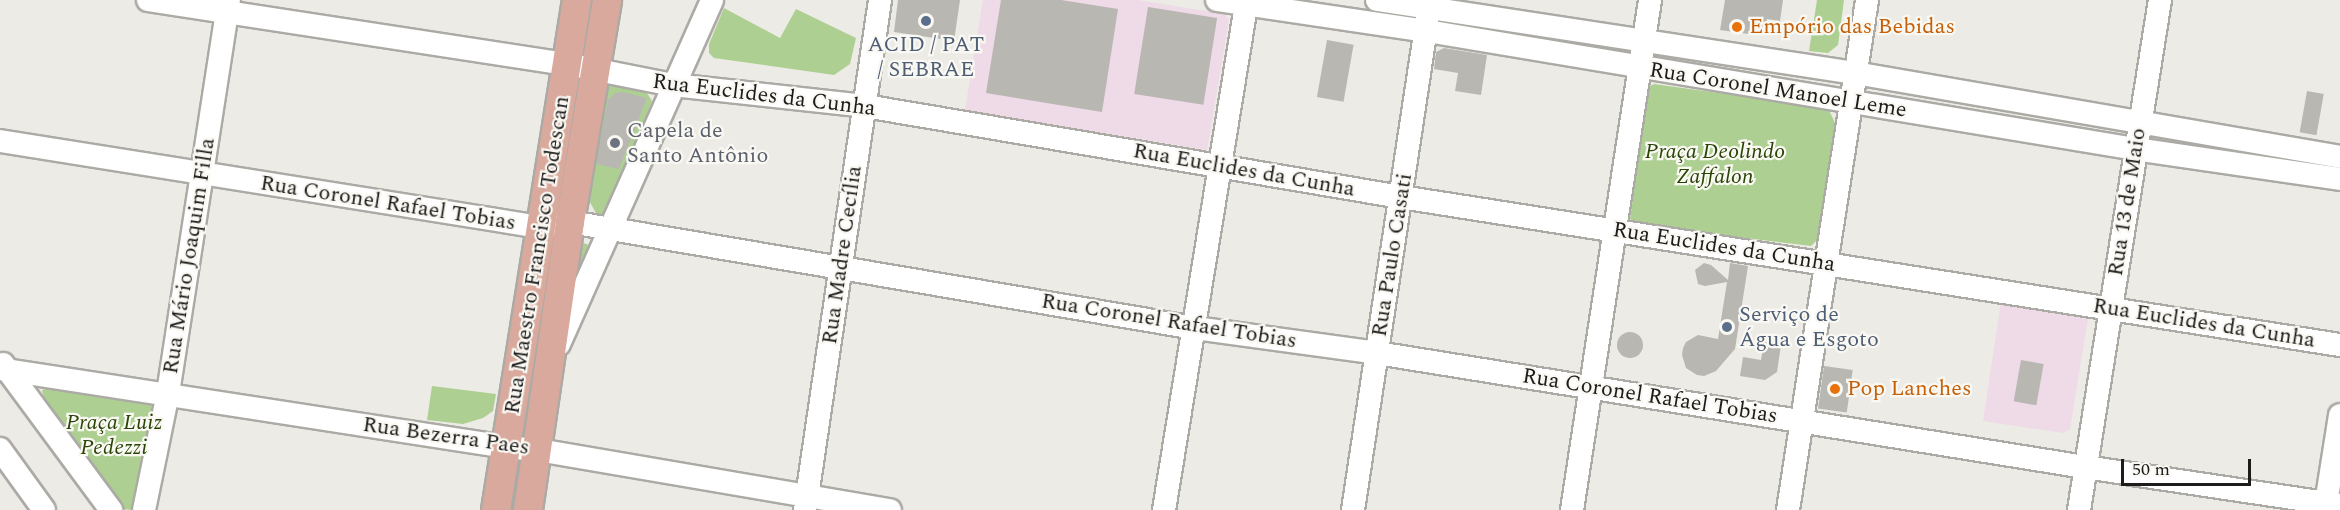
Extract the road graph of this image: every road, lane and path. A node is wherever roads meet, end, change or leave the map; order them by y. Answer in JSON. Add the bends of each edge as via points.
{"nodes":[{"id":1,"x":148,"y":0,"type":"edge"},
{"id":2,"x":577,"y":0,"type":"edge"},
{"id":3,"x":607,"y":0,"type":"edge"},
{"id":4,"x":712,"y":0,"type":"edge"},
{"id":5,"x":880,"y":0,"type":"edge"},
{"id":6,"x":1217,"y":0,"type":"edge"},
{"id":7,"x":1377,"y":0,"type":"edge"},
{"id":8,"x":1650,"y":0,"type":"edge"},
{"id":9,"x":1867,"y":0,"type":"edge"},
{"id":10,"x":2160,"y":0,"type":"edge"},
{"id":11,"x":1246,"y":2,"type":"edge"},
{"id":12,"x":1430,"y":4,"type":"edge"},
{"id":13,"x":228,"y":6,"type":"edge"},
{"id":14,"x":1426,"y":32,"type":"junction"},
{"id":15,"x":1643,"y":42,"type":"junction"},
{"id":16,"x":567,"y":64,"type":"junction"},
{"id":17,"x":1639,"y":69,"type":"junction"},
{"id":18,"x":594,"y":72,"type":"junction"},
{"id":19,"x":1854,"y":74,"type":"junction"},
{"id":20,"x":674,"y":85,"type":"junction"},
{"id":21,"x":1850,"y":100,"type":"junction"},
{"id":22,"x":865,"y":106,"type":"junction"},
{"id":23,"x":2139,"y":124,"type":"junction"},
{"id":24,"x":0,"y":141,"type":"edge"},
{"id":25,"x":2135,"y":149,"type":"junction"},
{"id":26,"x":2340,"y":157,"type":"edge"},
{"id":27,"x":1220,"y":166,"type":"junction"},
{"id":28,"x":202,"y":174,"type":"junction"},
{"id":29,"x":2340,"y":179,"type":"edge"},
{"id":30,"x":1401,"y":197,"type":"junction"},
{"id":31,"x":570,"y":222,"type":"junction"},
{"id":32,"x":540,"y":227,"type":"junction"},
{"id":33,"x":608,"y":230,"type":"junction"},
{"id":34,"x":1615,"y":230,"type":"junction"},
{"id":35,"x":1828,"y":263,"type":"junction"},
{"id":36,"x":840,"y":267,"type":"junction"},
{"id":37,"x":2111,"y":308,"type":"junction"},
{"id":38,"x":1195,"y":328,"type":"junction"},
{"id":39,"x":2340,"y":345,"type":"edge"},
{"id":40,"x":1377,"y":352,"type":"junction"},
{"id":41,"x":550,"y":365,"type":"junction"},
{"id":42,"x":3,"y":366,"type":"edge"},
{"id":43,"x":1590,"y":387,"type":"junction"},
{"id":44,"x":168,"y":393,"type":"junction"},
{"id":45,"x":2340,"y":415,"type":"edge"},
{"id":46,"x":1801,"y":421,"type":"junction"},
{"id":47,"x":507,"y":447,"type":"junction"},
{"id":48,"x":0,"y":449,"type":"edge"},
{"id":49,"x":538,"y":450,"type":"junction"},
{"id":50,"x":2085,"y":466,"type":"junction"},
{"id":51,"x":806,"y":503,"type":"edge"},
{"id":52,"x":2331,"y":506,"type":"edge"},
{"id":53,"x":44,"y":510,"type":"edge"},
{"id":54,"x":111,"y":510,"type":"edge"},
{"id":55,"x":144,"y":510,"type":"edge"},
{"id":56,"x":496,"y":510,"type":"edge"},
{"id":57,"x":528,"y":510,"type":"edge"},
{"id":58,"x":890,"y":510,"type":"edge"},
{"id":59,"x":1164,"y":510,"type":"edge"},
{"id":60,"x":1353,"y":510,"type":"edge"},
{"id":61,"x":1572,"y":510,"type":"edge"},
{"id":62,"x":1788,"y":510,"type":"edge"},
{"id":63,"x":2079,"y":510,"type":"edge"}],
"edges":[{"from":1,"to":13,"type":"street","name":"Rua Euclides da Cunha"},
{"from":2,"to":16,"type":"main road","name":"Rua Maestro Francisco Todescan"},
{"from":3,"to":18,"type":"main road","name":"Rua Maestro Francisco Todescan"},
{"from":4,"to":20,"type":"street"},
{"from":5,"to":22,"type":"street","name":"Rua Madre Cecília"},
{"from":6,"to":11,"type":"street","name":"Rua Coronel Manoel Leme"},
{"from":7,"to":12,"type":"street","name":"Rua Coronel Manoel Leme"},
{"from":8,"to":15,"type":"street"},
{"from":9,"to":19,"type":"street"},
{"from":10,"to":23,"type":"street","name":"Rua 13 de Maio"},
{"from":11,"to":14,"type":"street","name":"Rua Coronel Manoel Leme"},
{"from":11,"to":27,"type":"street"},
{"from":12,"to":14,"type":"street","name":"Rua Paulo Casati"},
{"from":12,"to":15,"type":"street","name":"Rua Coronel Manoel Leme"},
{"from":13,"to":16,"type":"street","name":"Rua Euclides da Cunha"},
{"from":13,"to":28,"type":"street","name":"Rua Mário Joaquim Filla"},
{"from":14,"to":17,"type":"street","name":"Rua Coronel Manoel Leme"},
{"from":14,"to":30,"type":"street","name":"Rua Paulo Casati"},
{"from":15,"to":17,"type":"street"},
{"from":15,"to":19,"type":"street","name":"Rua Coronel Manoel Leme"},
{"from":16,"to":18,"type":"street","name":"Rua Euclides da Cunha"},
{"from":16,"to":32,"type":"main road","name":"Rua Maestro Francisco Todescan"},
{"from":17,"to":21,"type":"street","name":"Rua Coronel Manoel Leme"},
{"from":17,"to":34,"type":"street"},
{"from":18,"to":20,"type":"street","name":"Rua Euclides da Cunha"},
{"from":18,"to":31,"type":"main road","name":"Rua Maestro Francisco Todescan"},
{"from":19,"to":21,"type":"street"},
{"from":19,"to":23,"type":"street","name":"Rua Coronel Manoel Leme"},
{"from":20,"to":22,"type":"street","name":"Rua Euclides da Cunha"},
{"from":20,"to":33,"type":"street"},
{"from":21,"to":25,"type":"street","name":"Rua Coronel Manoel Leme"},
{"from":21,"to":35,"type":"street"},
{"from":22,"to":27,"type":"street","name":"Rua Euclides da Cunha"},
{"from":22,"to":36,"type":"street","name":"Rua Madre Cecília"},
{"from":23,"to":25,"type":"street","name":"Rua 13 de Maio"},
{"from":23,"to":26,"type":"street","name":"Rua Coronel Manoel Leme"},
{"from":24,"to":28,"type":"street","name":"Rua Coronel Rafael Tobias"},
{"from":25,"to":29,"type":"street","name":"Rua Coronel Manoel Leme"},
{"from":25,"to":37,"type":"street","name":"Rua 13 de Maio"},
{"from":27,"to":30,"type":"street","name":"Rua Euclides da Cunha"},
{"from":27,"to":38,"type":"street"},
{"from":28,"to":32,"type":"street","name":"Rua Coronel Rafael Tobias"},
{"from":28,"to":44,"type":"street","name":"Rua Mário Joaquim Filla"},
{"from":30,"to":34,"type":"street","name":"Rua Euclides da Cunha"},
{"from":30,"to":40,"type":"street","name":"Rua Paulo Casati"},
{"from":31,"to":32,"type":"street","name":"Rua Coronel Rafael Tobias"},
{"from":31,"to":33,"type":"street","name":"Rua Coronel Rafael Tobias"},
{"from":31,"to":41,"type":"main road","name":"Rua Maestro Francisco Todescan"},
{"from":32,"to":47,"type":"main road","name":"Rua Maestro Francisco Todescan"},
{"from":33,"to":36,"type":"street","name":"Rua Coronel Rafael Tobias"},
{"from":33,"to":41,"type":"street"},
{"from":34,"to":35,"type":"street","name":"Rua Euclides da Cunha"},
{"from":34,"to":43,"type":"street"},
{"from":35,"to":37,"type":"street","name":"Rua Euclides da Cunha"},
{"from":35,"to":46,"type":"street"},
{"from":36,"to":38,"type":"street","name":"Rua Coronel Rafael Tobias"},
{"from":36,"to":51,"type":"street","name":"Rua Madre Cecília"},
{"from":37,"to":39,"type":"street","name":"Rua Euclides da Cunha"},
{"from":37,"to":50,"type":"street","name":"Rua 13 de Maio"},
{"from":38,"to":40,"type":"street","name":"Rua Coronel Rafael Tobias"},
{"from":38,"to":59,"type":"street"},
{"from":40,"to":43,"type":"street","name":"Rua Coronel Rafael Tobias"},
{"from":40,"to":60,"type":"street","name":"Rua Paulo Casati"},
{"from":41,"to":49,"type":"main road","name":"Rua Maestro Francisco Todescan"},
{"from":42,"to":44,"type":"street","name":"Rua Bezerra Paes"},
{"from":42,"to":54,"type":"street"},
{"from":43,"to":46,"type":"street","name":"Rua Coronel Rafael Tobias"},
{"from":43,"to":61,"type":"street"},
{"from":44,"to":47,"type":"street","name":"Rua Bezerra Paes"},
{"from":44,"to":55,"type":"street","name":"Rua Mário Joaquim Filla"},
{"from":45,"to":52,"type":"street"},
{"from":46,"to":50,"type":"street","name":"Rua Coronel Rafael Tobias"},
{"from":46,"to":62,"type":"street"},
{"from":47,"to":49,"type":"street","name":"Rua Bezerra Paes"},
{"from":47,"to":56,"type":"main road","name":"Rua Maestro Francisco Todescan"},
{"from":48,"to":53,"type":"street"},
{"from":49,"to":51,"type":"street","name":"Rua Bezerra Paes"},
{"from":49,"to":57,"type":"main road","name":"Rua Maestro Francisco Todescan"},
{"from":50,"to":52,"type":"street","name":"Rua Coronel Rafael Tobias"},
{"from":50,"to":63,"type":"street","name":"Rua 13 de Maio"},
{"from":51,"to":58,"type":"street","name":"Rua Bezerra Paes"}]}
